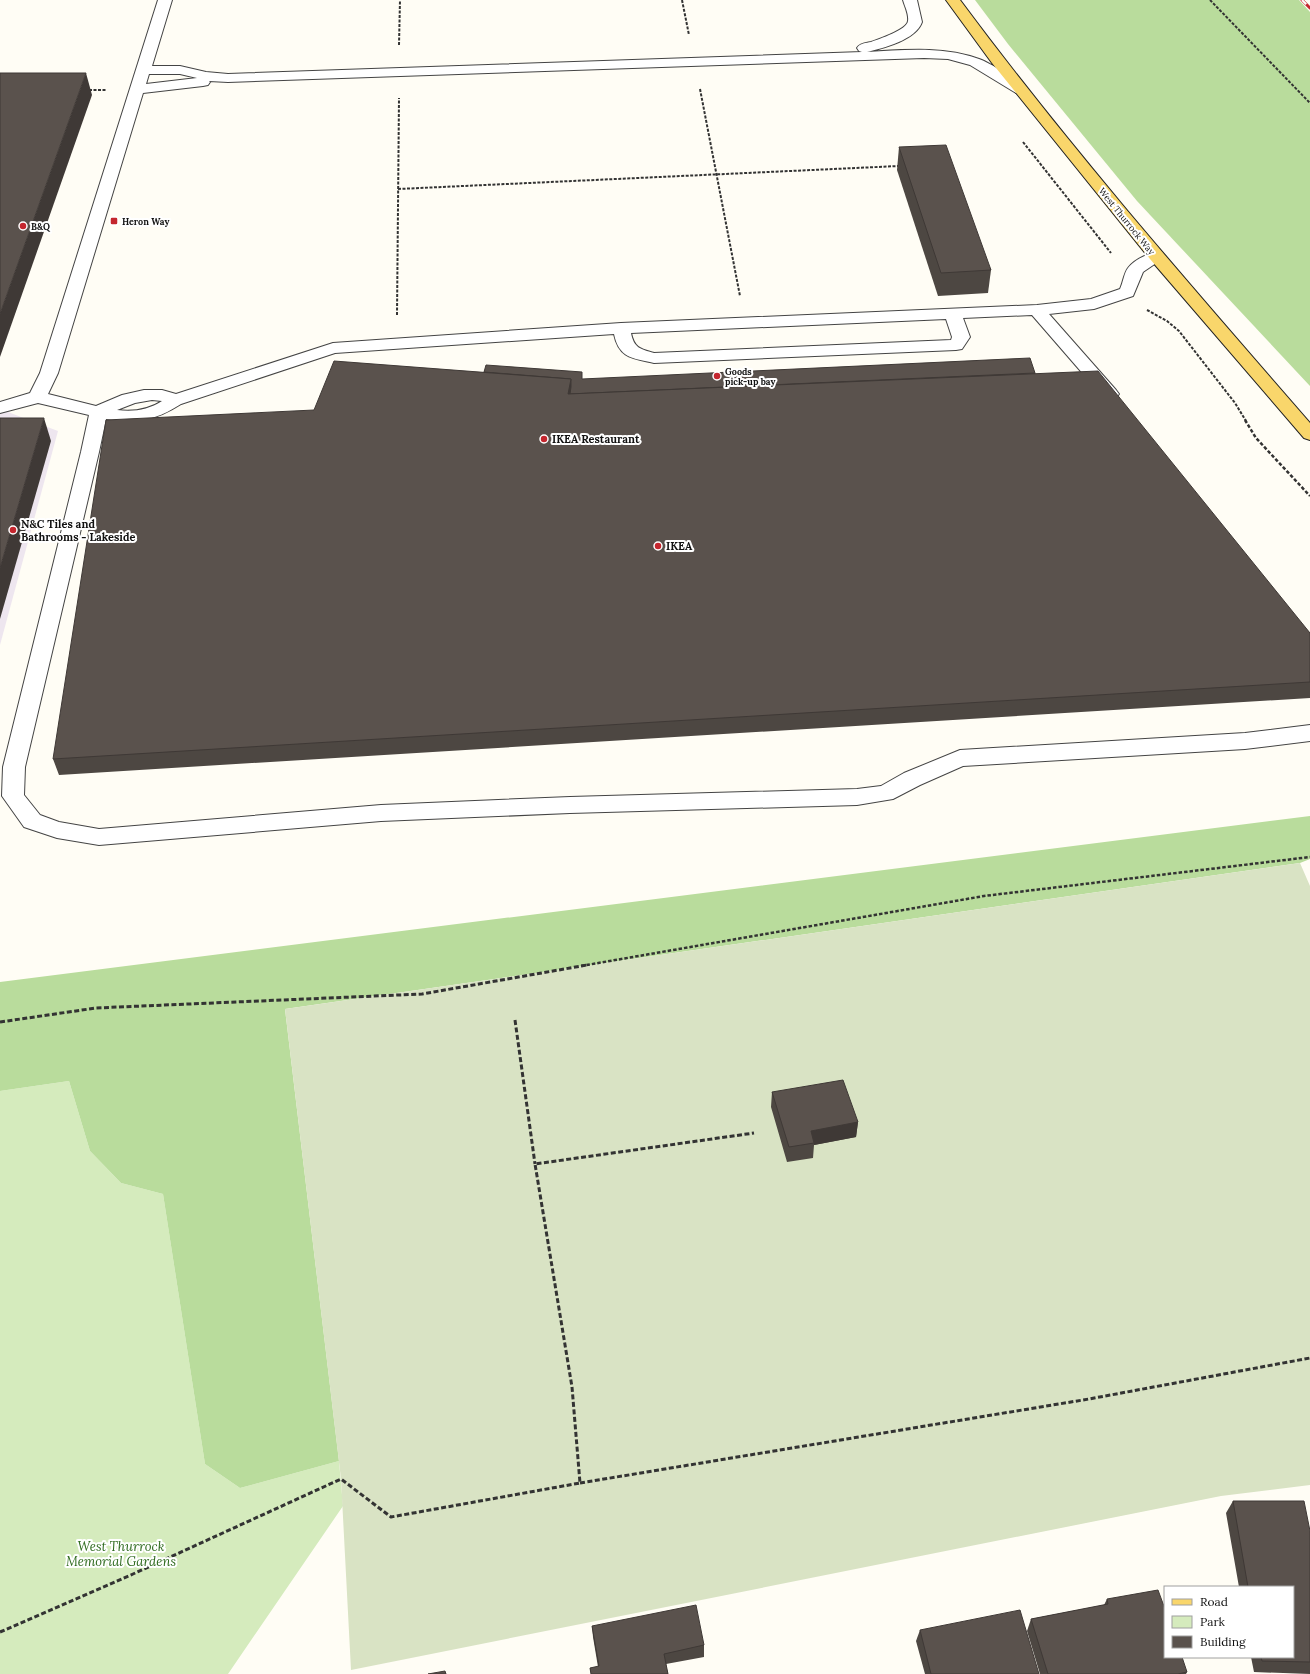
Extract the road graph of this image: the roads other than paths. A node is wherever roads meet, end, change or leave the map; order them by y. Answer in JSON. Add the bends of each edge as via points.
{"nodes":[{"id":1,"x":165,"y":0,"type":"edge"},
{"id":2,"x":910,"y":0,"type":"edge"},
{"id":3,"x":953,"y":0,"type":"edge"},
{"id":4,"x":815,"y":57,"type":"junction"},
{"id":5,"x":145,"y":70,"type":"junction"},
{"id":6,"x":228,"y":78,"type":"junction"},
{"id":7,"x":138,"y":90,"type":"junction"},
{"id":8,"x":1021,"y":90,"type":"junction"},
{"id":9,"x":1156,"y":256,"type":"junction"},
{"id":10,"x":1037,"y":310,"type":"junction"},
{"id":11,"x":953,"y":314,"type":"junction"},
{"id":12,"x":621,"y":328,"type":"junction"},
{"id":13,"x":37,"y":398,"type":"junction"},
{"id":14,"x":1120,"y":404,"type":"edge"},
{"id":15,"x":0,"y":408,"type":"edge"},
{"id":16,"x":98,"y":412,"type":"junction"},
{"id":17,"x":1310,"y":434,"type":"edge"},
{"id":18,"x":1310,"y":733,"type":"edge"}],
"edges":[{"from":1,"to":5,"type":"street"},
{"from":2,"to":4,"type":"street","via":[[915,13],[914,25],[910,32],[874,46]]},
{"from":3,"to":8,"type":"main road","name":"West Thurrock Way"},
{"from":4,"to":6,"type":"street"},
{"from":4,"to":8,"type":"street","via":[[948,55],[975,62]]},
{"from":5,"to":6,"type":"street","via":[[180,70]]},
{"from":5,"to":7,"type":"street"},
{"from":6,"to":7,"type":"street"},
{"from":7,"to":13,"type":"street","via":[[49,373]]},
{"from":8,"to":9,"type":"main road","name":"West Thurrock Way"},
{"from":9,"to":10,"type":"street","via":[[1135,270],[1127,292],[1094,304]]},
{"from":9,"to":17,"type":"main road","name":"West Thurrock Way"},
{"from":10,"to":11,"type":"street"},
{"from":10,"to":14,"type":"street"},
{"from":11,"to":12,"type":"street"},
{"from":11,"to":12,"type":"street","via":[[961,337],[956,345],[654,358],[635,353],[625,345]]},
{"from":12,"to":16,"type":"street","via":[[333,348],[175,400],[166,408],[143,416],[121,417]]},
{"from":13,"to":15,"type":"street"},
{"from":13,"to":16,"type":"street"},
{"from":16,"to":18,"type":"street","via":[[14,767],[13,796],[32,821],[57,830],[99,837],[381,813],[857,797],[885,793],[960,758],[1245,741]]}]}
